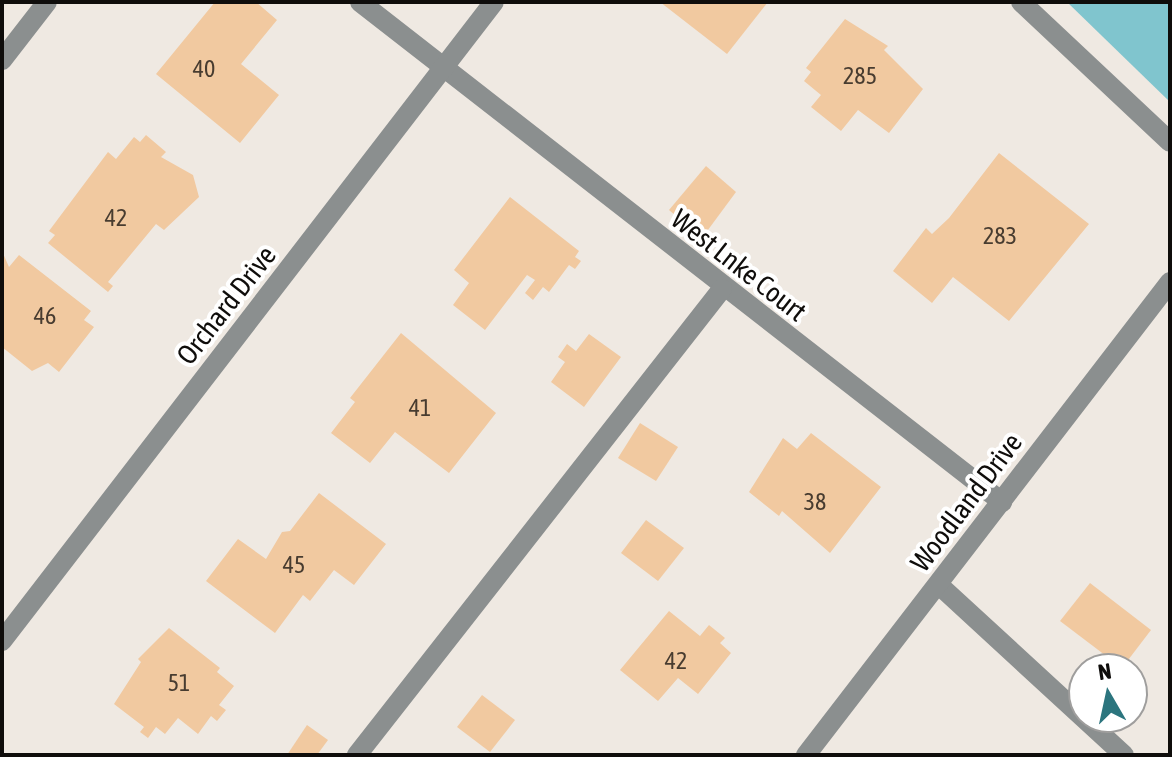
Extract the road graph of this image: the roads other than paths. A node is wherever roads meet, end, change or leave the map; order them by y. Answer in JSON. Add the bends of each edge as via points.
{"nodes":[{"id":1,"x":47,"y":2,"type":"edge"},
{"id":2,"x":360,"y":2,"type":"edge"},
{"id":3,"x":494,"y":2,"type":"edge"},
{"id":4,"x":1021,"y":2,"type":"edge"},
{"id":5,"x":2,"y":60,"type":"edge"},
{"id":6,"x":445,"y":68,"type":"junction"},
{"id":7,"x":1170,"y":142,"type":"edge"},
{"id":8,"x":1170,"y":282,"type":"edge"},
{"id":9,"x":722,"y":289,"type":"junction"},
{"id":10,"x":1002,"y":502,"type":"junction"},
{"id":11,"x":939,"y":585,"type":"junction"},
{"id":12,"x":2,"y":641,"type":"edge"},
{"id":13,"x":357,"y":755,"type":"edge"},
{"id":14,"x":806,"y":755,"type":"edge"},
{"id":15,"x":1124,"y":755,"type":"edge"}],
"edges":[{"from":1,"to":5,"type":"street"},
{"from":2,"to":6,"type":"street","name":"West Lnke Court"},
{"from":3,"to":6,"type":"street","name":"Orchard Drive"},
{"from":4,"to":7,"type":"street"},
{"from":6,"to":9,"type":"street","name":"West Lnke Court"},
{"from":6,"to":12,"type":"street","name":"Orchard Drive"},
{"from":8,"to":10,"type":"street","name":"Woodland Drive"},
{"from":9,"to":10,"type":"street","name":"West Lnke Court"},
{"from":9,"to":13,"type":"street"},
{"from":10,"to":11,"type":"street","name":"Woodland Drive"},
{"from":11,"to":14,"type":"street","name":"Woodland Drive"},
{"from":11,"to":15,"type":"street"}]}
